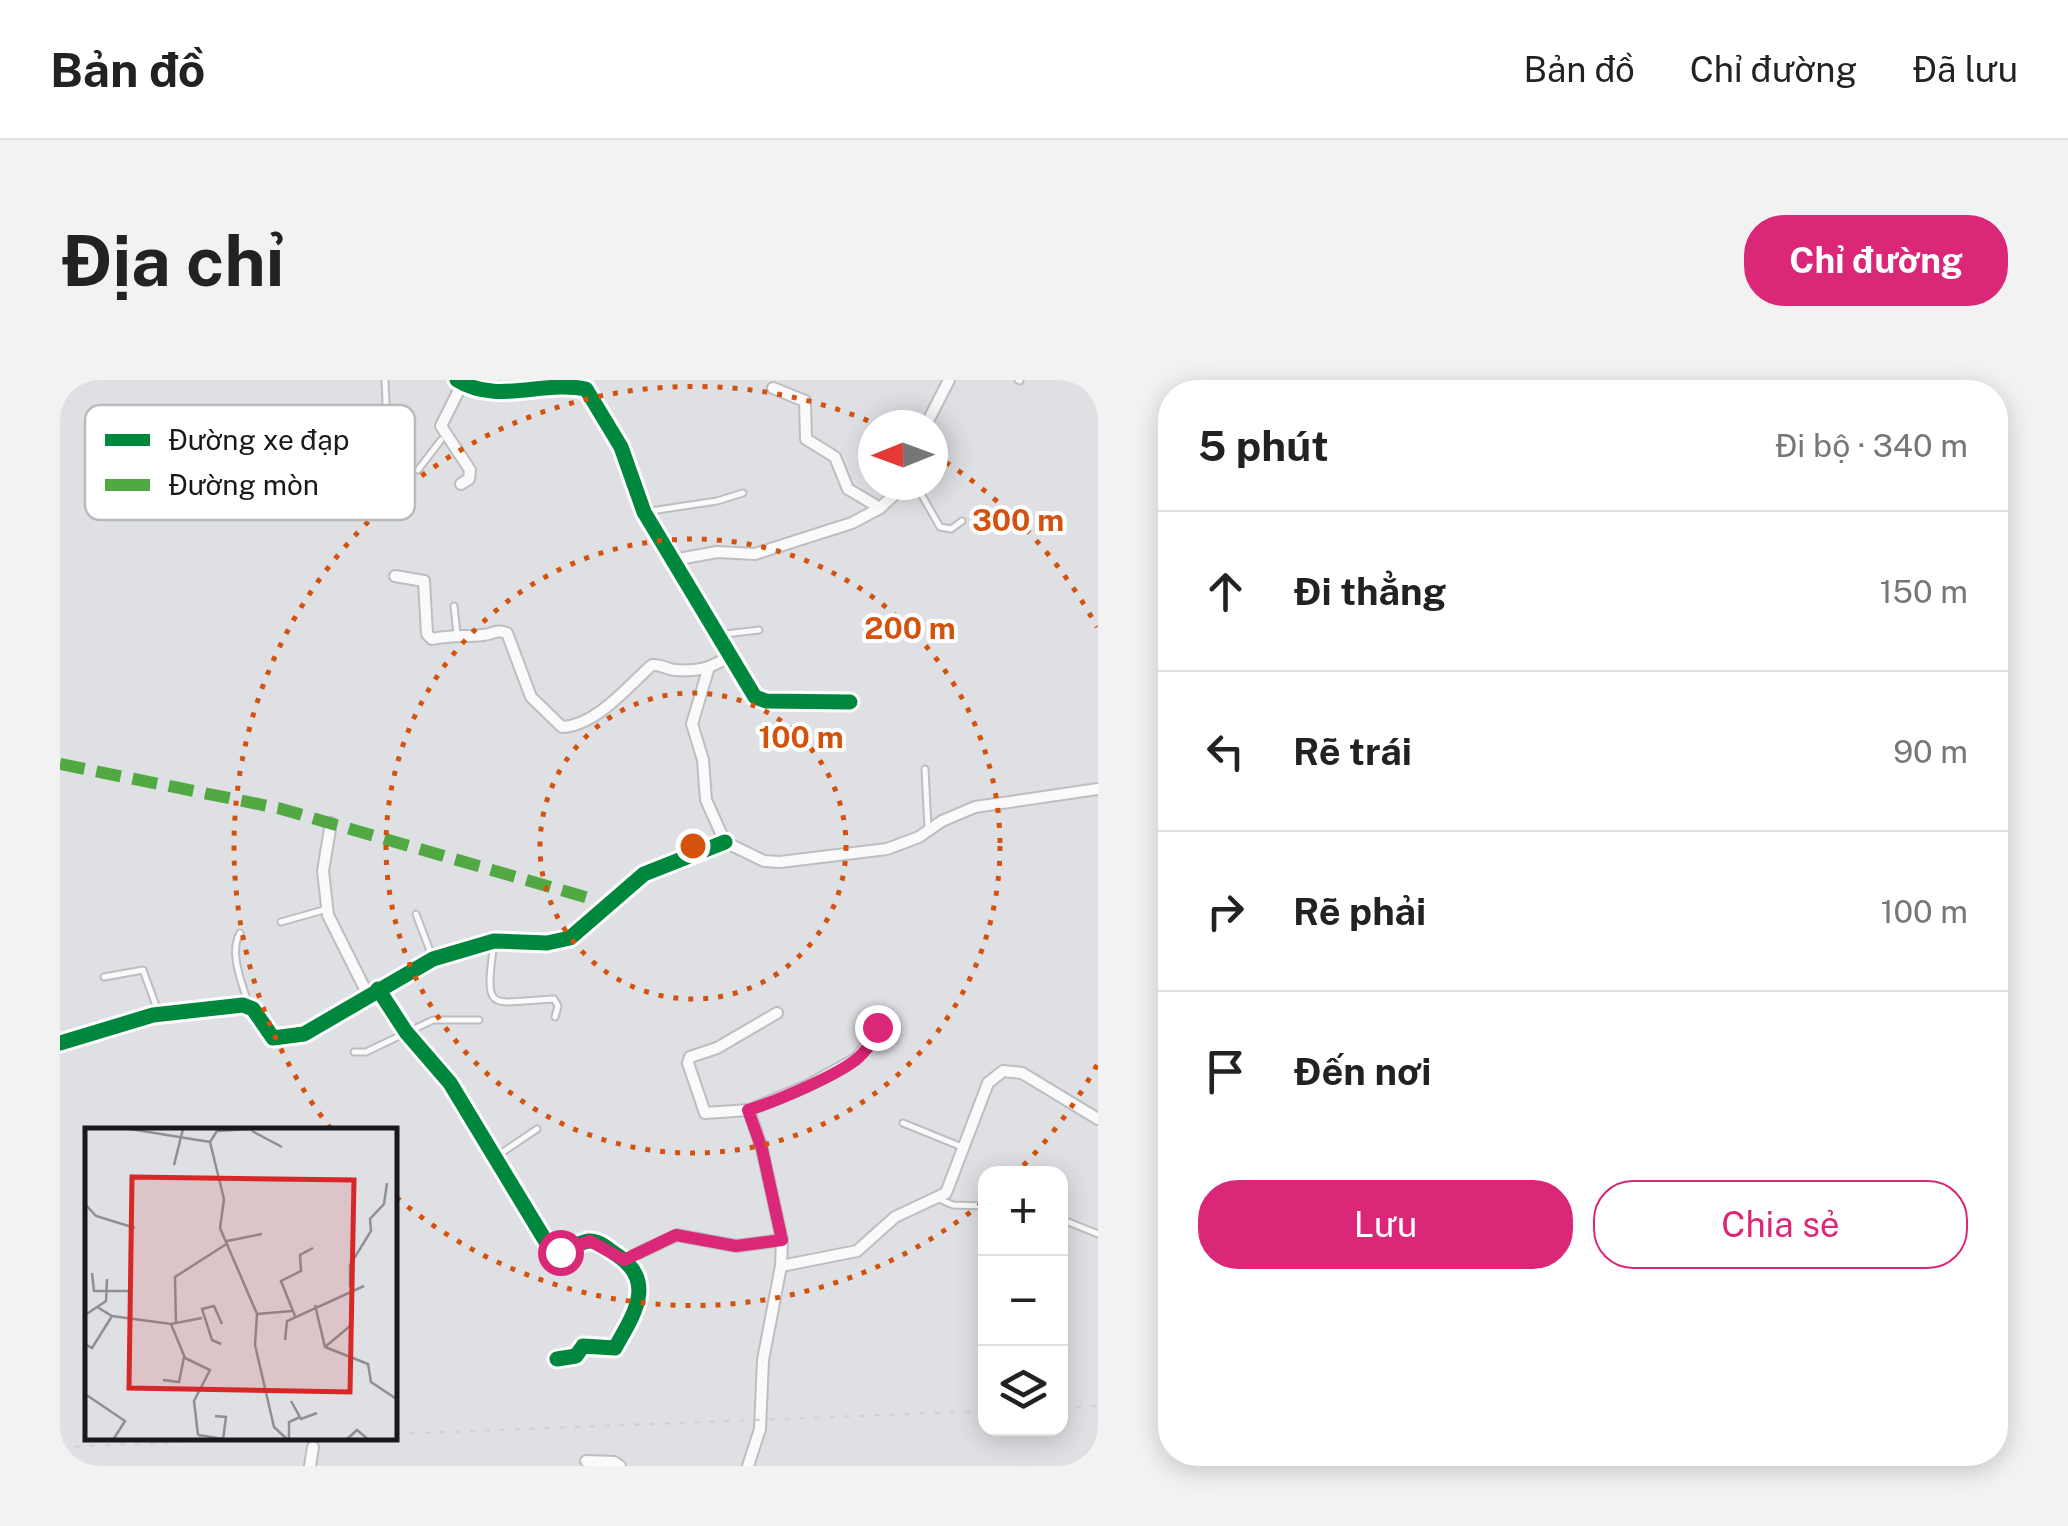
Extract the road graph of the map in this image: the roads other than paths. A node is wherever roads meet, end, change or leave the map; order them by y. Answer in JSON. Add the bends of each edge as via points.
{"nodes":[{"id":1,"x":385,"y":380,"type":"edge"},
{"id":2,"x":949,"y":380,"type":"edge"},
{"id":3,"x":459,"y":382,"type":"edge"},
{"id":4,"x":585,"y":384,"type":"edge"},
{"id":5,"x":773,"y":388,"type":"dead end"},
{"id":6,"x":386,"y":405,"type":"edge"},
{"id":7,"x":934,"y":410,"type":"edge"},
{"id":8,"x":444,"y":437,"type":"junction"},
{"id":9,"x":418,"y":470,"type":"dead end"},
{"id":10,"x":460,"y":484,"type":"dead end"},
{"id":11,"x":743,"y":493,"type":"dead end"},
{"id":12,"x":889,"y":500,"type":"edge"},
{"id":13,"x":925,"y":500,"type":"edge"},
{"id":14,"x":880,"y":508,"type":"junction"},
{"id":15,"x":644,"y":512,"type":"junction"},
{"id":16,"x":962,"y":521,"type":"dead end"},
{"id":17,"x":673,"y":560,"type":"junction"},
{"id":18,"x":394,"y":576,"type":"dead end"},
{"id":19,"x":454,"y":606,"type":"dead end"},
{"id":20,"x":759,"y":630,"type":"dead end"},
{"id":21,"x":457,"y":634,"type":"junction"},
{"id":22,"x":718,"y":635,"type":"junction"},
{"id":23,"x":730,"y":656,"type":"junction"},
{"id":24,"x":708,"y":670,"type":"junction"},
{"id":25,"x":850,"y":702,"type":"dead end"},
{"id":26,"x":925,"y":769,"type":"dead end"},
{"id":27,"x":1098,"y":789,"type":"edge"},
{"id":28,"x":331,"y":824,"type":"dead end"},
{"id":29,"x":928,"y":831,"type":"junction"},
{"id":30,"x":725,"y":842,"type":"junction"},
{"id":31,"x":326,"y":910,"type":"junction"},
{"id":32,"x":416,"y":914,"type":"dead end"},
{"id":33,"x":282,"y":922,"type":"dead end"},
{"id":34,"x":240,"y":934,"type":"dead end"},
{"id":35,"x":494,"y":941,"type":"junction"},
{"id":36,"x":433,"y":959,"type":"junction"},
{"id":37,"x":104,"y":976,"type":"dead end"},
{"id":38,"x":373,"y":992,"type":"junction"},
{"id":39,"x":249,"y":1006,"type":"junction"},
{"id":40,"x":160,"y":1014,"type":"junction"},
{"id":41,"x":777,"y":1014,"type":"dead end"},
{"id":42,"x":555,"y":1017,"type":"dead end"},
{"id":43,"x":871,"y":1018,"type":"dead end"},
{"id":44,"x":479,"y":1020,"type":"dead end"},
{"id":45,"x":406,"y":1032,"type":"junction"},
{"id":46,"x":60,"y":1043,"type":"edge"},
{"id":47,"x":354,"y":1052,"type":"dead end"},
{"id":48,"x":748,"y":1110,"type":"junction"},
{"id":49,"x":1098,"y":1119,"type":"edge"},
{"id":50,"x":904,"y":1123,"type":"dead end"},
{"id":51,"x":537,"y":1129,"type":"dead end"},
{"id":52,"x":964,"y":1148,"type":"junction"},
{"id":53,"x":494,"y":1157,"type":"junction"},
{"id":54,"x":939,"y":1199,"type":"junction"},
{"id":55,"x":978,"y":1206,"type":"edge"},
{"id":56,"x":1068,"y":1222,"type":"edge"},
{"id":57,"x":1098,"y":1234,"type":"edge"},
{"id":58,"x":782,"y":1240,"type":"junction"},
{"id":59,"x":624,"y":1260,"type":"junction"},
{"id":60,"x":781,"y":1266,"type":"junction"},
{"id":61,"x":557,"y":1359,"type":"dead end"},
{"id":62,"x":313,"y":1447,"type":"dead end"},
{"id":63,"x":586,"y":1461,"type":"dead end"},
{"id":64,"x":310,"y":1466,"type":"edge"},
{"id":65,"x":620,"y":1466,"type":"edge"},
{"id":66,"x":748,"y":1466,"type":"edge"}],
"edges":[{"from":1,"to":6,"type":"lane"},
{"from":2,"to":7,"type":"street"},
{"from":3,"to":4,"type":"street","via":[[491,392]]},
{"from":3,"to":8,"type":"street","via":[[442,423]]},
{"from":4,"to":15,"type":"street","via":[[623,450]]},
{"from":5,"to":14,"type":"street","via":[[805,401],[806,439],[836,457],[848,489]]},
{"from":8,"to":9,"type":"lane"},
{"from":8,"to":10,"type":"street","via":[[470,470]]},
{"from":11,"to":15,"type":"lane"},
{"from":12,"to":14,"type":"street"},
{"from":13,"to":16,"type":"lane","via":[[940,526],[951,529]]},
{"from":14,"to":17,"type":"street","via":[[755,554]]},
{"from":15,"to":17,"type":"street"},
{"from":17,"to":22,"type":"street"},
{"from":18,"to":21,"type":"street","via":[[426,583],[429,637]]},
{"from":19,"to":21,"type":"lane"},
{"from":20,"to":22,"type":"lane"},
{"from":21,"to":24,"type":"street","via":[[507,633],[531,697],[562,727],[608,704],[652,665]]},
{"from":22,"to":23,"type":"street"},
{"from":23,"to":24,"type":"street"},
{"from":23,"to":25,"type":"street","via":[[759,700]]},
{"from":24,"to":30,"type":"street","via":[[692,724],[706,800]]},
{"from":26,"to":29,"type":"lane"},
{"from":27,"to":29,"type":"street","via":[[975,807]]},
{"from":28,"to":31,"type":"street","via":[[323,871]]},
{"from":29,"to":30,"type":"street","via":[[887,849],[772,863]]},
{"from":30,"to":35,"type":"street","via":[[644,874],[570,938]]},
{"from":31,"to":33,"type":"lane"},
{"from":31,"to":38,"type":"street"},
{"from":32,"to":36,"type":"lane"},
{"from":34,"to":39,"type":"lane","via":[[236,957]]},
{"from":35,"to":36,"type":"street"},
{"from":35,"to":42,"type":"lane","via":[[492,998],[502,1004],[554,998]]},
{"from":36,"to":38,"type":"street"},
{"from":37,"to":40,"type":"lane","via":[[143,970]]},
{"from":38,"to":39,"type":"street","via":[[304,1034],[279,1039],[268,1036]]},
{"from":38,"to":45,"type":"street"},
{"from":39,"to":40,"type":"street"},
{"from":40,"to":46,"type":"street"},
{"from":41,"to":48,"type":"street","via":[[688,1060],[705,1113]]},
{"from":43,"to":48,"type":"street","via":[[877,1032],[856,1060]]},
{"from":44,"to":45,"type":"lane","via":[[433,1020]]},
{"from":45,"to":47,"type":"lane"},
{"from":45,"to":53,"type":"street","via":[[450,1083]]},
{"from":48,"to":58,"type":"street"},
{"from":49,"to":52,"type":"street","via":[[1022,1073],[1003,1071],[988,1083]]},
{"from":50,"to":52,"type":"lane"},
{"from":51,"to":53,"type":"lane"},
{"from":52,"to":54,"type":"street","via":[[952,1185]]},
{"from":53,"to":59,"type":"street","via":[[551,1250],[590,1241]]},
{"from":54,"to":55,"type":"lane"},
{"from":54,"to":60,"type":"street","via":[[895,1217],[857,1252]]},
{"from":56,"to":57,"type":"lane"},
{"from":58,"to":59,"type":"street","via":[[736,1246],[676,1235]]},
{"from":58,"to":60,"type":"street"},
{"from":59,"to":61,"type":"street","via":[[640,1296],[615,1348],[583,1346],[576,1356]]},
{"from":60,"to":66,"type":"street","via":[[763,1360],[760,1429]]},
{"from":62,"to":64,"type":"street"},
{"from":63,"to":65,"type":"street"}]}
